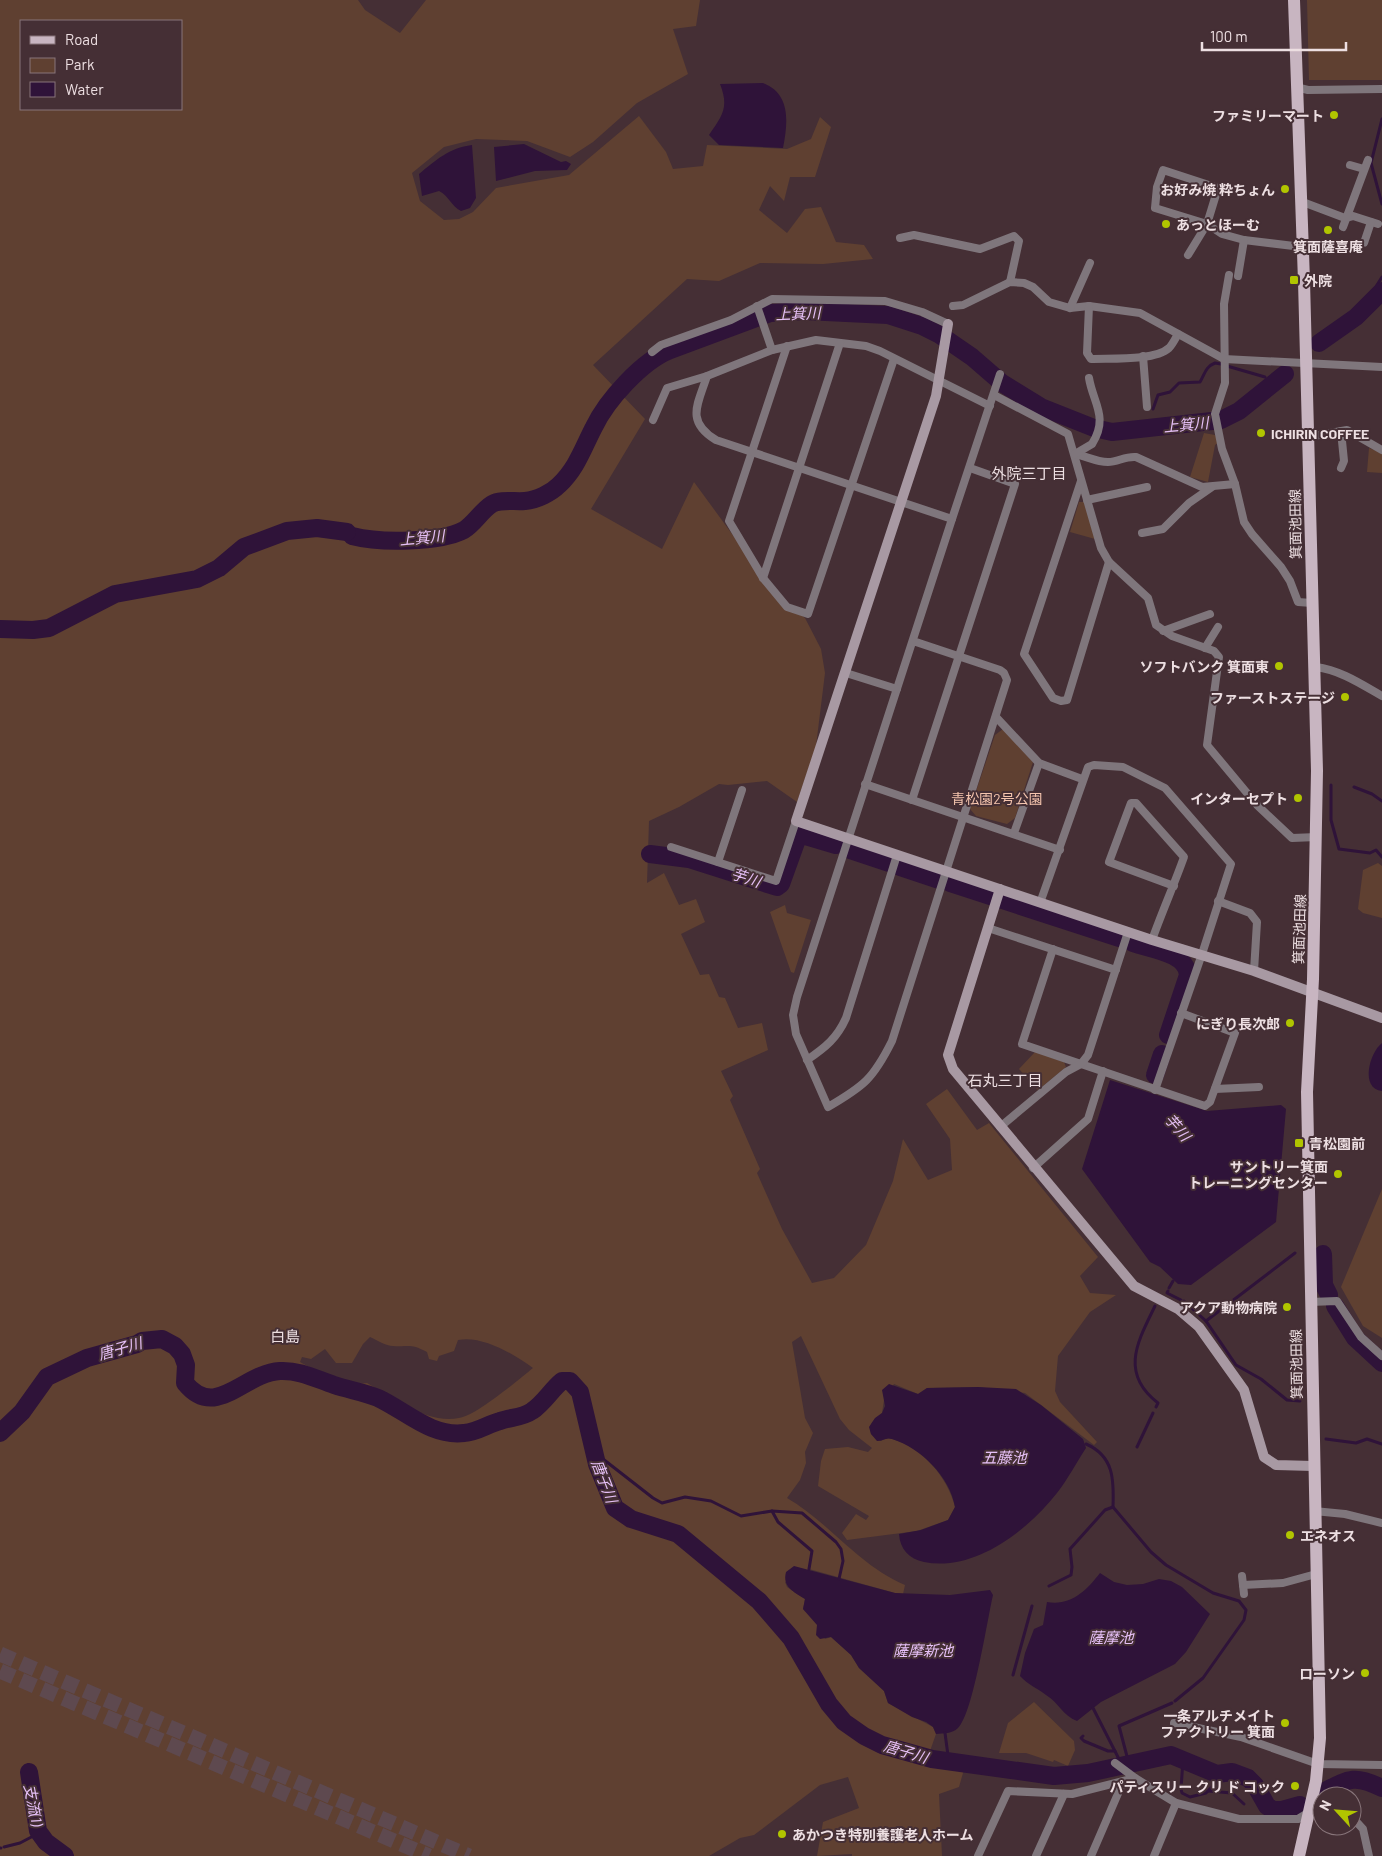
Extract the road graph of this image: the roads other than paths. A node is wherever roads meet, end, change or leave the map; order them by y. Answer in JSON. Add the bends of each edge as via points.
{"nodes":[{"id":1,"x":1294,"y":0,"type":"edge"},
{"id":2,"x":1296,"y":87,"type":"junction"},
{"id":3,"x":1382,"y":89,"type":"edge"},
{"id":4,"x":1368,"y":160,"type":"dead end"},
{"id":5,"x":1350,"y":165,"type":"dead end"},
{"id":6,"x":1364,"y":169,"type":"junction"},
{"id":7,"x":1300,"y":201,"type":"junction"},
{"id":8,"x":1345,"y":218,"type":"junction"},
{"id":9,"x":1207,"y":224,"type":"junction"},
{"id":10,"x":1343,"y":227,"type":"dead end"},
{"id":11,"x":900,"y":238,"type":"dead end"},
{"id":12,"x":1244,"y":240,"type":"junction"},
{"id":13,"x":1364,"y":243,"type":"dead end"},
{"id":14,"x":1302,"y":247,"type":"junction"},
{"id":15,"x":1188,"y":255,"type":"dead end"},
{"id":16,"x":1090,"y":263,"type":"dead end"},
{"id":17,"x":1228,"y":276,"type":"dead end"},
{"id":18,"x":1238,"y":276,"type":"dead end"},
{"id":19,"x":1010,"y":282,"type":"junction"},
{"id":20,"x":952,"y":306,"type":"dead end"},
{"id":21,"x":1089,"y":306,"type":"junction"},
{"id":22,"x":758,"y":308,"type":"junction"},
{"id":23,"x":1070,"y":308,"type":"junction"},
{"id":24,"x":947,"y":333,"type":"joint"},
{"id":25,"x":1178,"y":334,"type":"junction"},
{"id":26,"x":840,"y":343,"type":"junction"},
{"id":27,"x":787,"y":346,"type":"junction"},
{"id":28,"x":772,"y":350,"type":"junction"},
{"id":29,"x":652,"y":352,"type":"dead end"},
{"id":30,"x":1143,"y":356,"type":"junction"},
{"id":31,"x":894,"y":358,"type":"junction"},
{"id":32,"x":1224,"y":359,"type":"junction"},
{"id":33,"x":1305,"y":361,"type":"junction"},
{"id":34,"x":1382,"y":366,"type":"edge"},
{"id":35,"x":707,"y":376,"type":"junction"},
{"id":36,"x":999,"y":378,"type":"dead end"},
{"id":37,"x":1089,"y":378,"type":"dead end"},
{"id":38,"x":940,"y":381,"type":"junction"},
{"id":39,"x":994,"y":395,"type":"junction"},
{"id":40,"x":990,"y":406,"type":"junction"},
{"id":41,"x":1147,"y":407,"type":"dead end"},
{"id":42,"x":653,"y":420,"type":"dead end"},
{"id":43,"x":1341,"y":432,"type":"junction"},
{"id":44,"x":1308,"y":437,"type":"junction"},
{"id":45,"x":1382,"y":450,"type":"edge"},
{"id":46,"x":751,"y":452,"type":"junction"},
{"id":47,"x":1075,"y":454,"type":"junction"},
{"id":48,"x":970,"y":468,"type":"junction"},
{"id":49,"x":1341,"y":468,"type":"dead end"},
{"id":50,"x":799,"y":469,"type":"junction"},
{"id":51,"x":1081,"y":481,"type":"junction"},
{"id":52,"x":852,"y":484,"type":"junction"},
{"id":53,"x":1235,"y":484,"type":"junction"},
{"id":54,"x":1146,"y":487,"type":"dead end"},
{"id":55,"x":1212,"y":487,"type":"junction"},
{"id":56,"x":1087,"y":500,"type":"junction"},
{"id":57,"x":902,"y":501,"type":"junction"},
{"id":58,"x":952,"y":519,"type":"junction"},
{"id":59,"x":1142,"y":533,"type":"dead end"},
{"id":60,"x":1109,"y":562,"type":"junction"},
{"id":61,"x":763,"y":578,"type":"junction"},
{"id":62,"x":1312,"y":603,"type":"junction"},
{"id":63,"x":1210,"y":614,"type":"dead end"},
{"id":64,"x":1218,"y":627,"type":"dead end"},
{"id":65,"x":1163,"y":631,"type":"junction"},
{"id":66,"x":912,"y":641,"type":"junction"},
{"id":67,"x":1205,"y":648,"type":"junction"},
{"id":68,"x":960,"y":656,"type":"junction"},
{"id":69,"x":1316,"y":667,"type":"junction"},
{"id":70,"x":846,"y":673,"type":"junction"},
{"id":71,"x":897,"y":688,"type":"junction"},
{"id":72,"x":1382,"y":696,"type":"edge"},
{"id":73,"x":996,"y":717,"type":"junction"},
{"id":74,"x":1039,"y":763,"type":"junction"},
{"id":75,"x":1082,"y":779,"type":"junction"},
{"id":76,"x":865,"y":784,"type":"junction"},
{"id":77,"x":742,"y":790,"type":"dead end"},
{"id":78,"x":912,"y":800,"type":"junction"},
{"id":79,"x":962,"y":818,"type":"junction"},
{"id":80,"x":796,"y":821,"type":"junction"},
{"id":81,"x":1014,"y":833,"type":"junction"},
{"id":82,"x":1317,"y":837,"type":"junction"},
{"id":83,"x":847,"y":838,"type":"junction"},
{"id":84,"x":671,"y":847,"type":"dead end"},
{"id":85,"x":1060,"y":850,"type":"junction"},
{"id":86,"x":897,"y":855,"type":"junction"},
{"id":87,"x":718,"y":862,"type":"junction"},
{"id":88,"x":945,"y":871,"type":"junction"},
{"id":89,"x":1174,"y":886,"type":"junction"},
{"id":90,"x":998,"y":896,"type":"junction"},
{"id":91,"x":1218,"y":901,"type":"junction"},
{"id":92,"x":1040,"y":903,"type":"junction"},
{"id":93,"x":988,"y":928,"type":"junction"},
{"id":94,"x":1128,"y":932,"type":"junction"},
{"id":95,"x":1152,"y":940,"type":"junction"},
{"id":96,"x":1053,"y":949,"type":"junction"},
{"id":97,"x":1202,"y":954,"type":"junction"},
{"id":98,"x":1116,"y":970,"type":"junction"},
{"id":99,"x":1254,"y":971,"type":"junction"},
{"id":100,"x":1312,"y":993,"type":"junction"},
{"id":101,"x":1181,"y":1013,"type":"junction"},
{"id":102,"x":1382,"y":1018,"type":"edge"},
{"id":103,"x":808,"y":1060,"type":"junction"},
{"id":104,"x":1081,"y":1064,"type":"junction"},
{"id":105,"x":1102,"y":1071,"type":"junction"},
{"id":106,"x":1259,"y":1087,"type":"dead end"},
{"id":107,"x":1215,"y":1089,"type":"junction"},
{"id":108,"x":1155,"y":1090,"type":"junction"},
{"id":109,"x":1000,"y":1127,"type":"junction"},
{"id":110,"x":1033,"y":1168,"type":"junction"},
{"id":111,"x":1310,"y":1302,"type":"junction"},
{"id":112,"x":1382,"y":1356,"type":"edge"},
{"id":113,"x":1313,"y":1466,"type":"junction"},
{"id":114,"x":1314,"y":1511,"type":"junction"},
{"id":115,"x":1382,"y":1523,"type":"edge"},
{"id":116,"x":1316,"y":1574,"type":"junction"},
{"id":117,"x":1244,"y":1594,"type":"dead end"},
{"id":118,"x":1174,"y":1723,"type":"dead end"},
{"id":119,"x":1115,"y":1763,"type":"dead end"},
{"id":120,"x":1318,"y":1764,"type":"junction"},
{"id":121,"x":1382,"y":1765,"type":"edge"},
{"id":122,"x":1135,"y":1778,"type":"junction"},
{"id":123,"x":1123,"y":1782,"type":"junction"},
{"id":124,"x":1317,"y":1786,"type":"edge"},
{"id":125,"x":1064,"y":1794,"type":"junction"},
{"id":126,"x":1176,"y":1803,"type":"junction"},
{"id":127,"x":1312,"y":1812,"type":"edge"},
{"id":128,"x":1312,"y":1821,"type":"edge"},
{"id":129,"x":1362,"y":1828,"type":"edge"},
{"id":130,"x":978,"y":1856,"type":"edge"},
{"id":131,"x":1036,"y":1856,"type":"edge"},
{"id":132,"x":1091,"y":1856,"type":"edge"},
{"id":133,"x":1154,"y":1856,"type":"edge"},
{"id":134,"x":1299,"y":1856,"type":"edge"},
{"id":135,"x":1369,"y":1856,"type":"edge"}],
"edges":[{"from":1,"to":2,"type":"main road","name":"箕面池田線"},
{"from":2,"to":3,"type":"street","via":[[1308,90]]},
{"from":2,"to":7,"type":"main road","name":"箕面池田線"},
{"from":4,"to":6,"type":"street"},
{"from":5,"to":6,"type":"street"},
{"from":6,"to":8,"type":"street"},
{"from":7,"to":8,"type":"street"},
{"from":7,"to":14,"type":"main road","name":"箕面池田線"},
{"from":8,"to":10,"type":"street"},
{"from":8,"to":13,"type":"street","via":[[1353,216],[1375,223]]},
{"from":9,"to":9,"type":"street","via":[[1156,208],[1157,187],[1163,170],[1218,188]]},
{"from":9,"to":12,"type":"street","via":[[1222,234]]},
{"from":9,"to":15,"type":"street"},
{"from":11,"to":19,"type":"street","via":[[914,235],[980,249],[1014,236],[1019,241]]},
{"from":12,"to":14,"type":"street"},
{"from":12,"to":18,"type":"street"},
{"from":14,"to":33,"type":"main road","name":"箕面池田線"},
{"from":16,"to":23,"type":"street"},
{"from":17,"to":32,"type":"street","via":[[1224,304]]},
{"from":19,"to":20,"type":"street","via":[[963,305]]},
{"from":19,"to":23,"type":"street","via":[[1033,287],[1049,302]]},
{"from":21,"to":23,"type":"street"},
{"from":21,"to":25,"type":"street","via":[[1140,314]]},
{"from":21,"to":30,"type":"street","via":[[1089,358]]},
{"from":22,"to":24,"type":"street","via":[[772,299],[788,298],[885,301],[922,312]]},
{"from":22,"to":28,"type":"street"},
{"from":22,"to":29,"type":"street"},
{"from":24,"to":38,"type":"street"},
{"from":25,"to":30,"type":"street","via":[[1168,349]]},
{"from":25,"to":32,"type":"street"},
{"from":26,"to":27,"type":"street","via":[[816,340]]},
{"from":26,"to":31,"type":"street","via":[[866,346]]},
{"from":26,"to":50,"type":"street"},
{"from":27,"to":28,"type":"street"},
{"from":27,"to":46,"type":"street"},
{"from":28,"to":35,"type":"street"},
{"from":30,"to":41,"type":"street"},
{"from":31,"to":38,"type":"street"},
{"from":31,"to":52,"type":"street"},
{"from":32,"to":33,"type":"street"},
{"from":32,"to":53,"type":"street","via":[[1225,383],[1215,414],[1222,449]]},
{"from":33,"to":34,"type":"street"},
{"from":33,"to":44,"type":"main road","name":"箕面池田線"},
{"from":35,"to":42,"type":"street","via":[[667,388]]},
{"from":35,"to":46,"type":"street","via":[[695,412],[697,422],[706,434],[716,440]]},
{"from":36,"to":39,"type":"street"},
{"from":37,"to":47,"type":"street","via":[[1100,408],[1097,430],[1092,444]]},
{"from":38,"to":40,"type":"street"},
{"from":38,"to":57,"type":"street"},
{"from":39,"to":40,"type":"street"},
{"from":39,"to":47,"type":"street","via":[[1067,433]]},
{"from":40,"to":48,"type":"street"},
{"from":43,"to":44,"type":"street"},
{"from":43,"to":45,"type":"street","via":[[1347,430]]},
{"from":43,"to":49,"type":"street","via":[[1344,461]]},
{"from":44,"to":62,"type":"main road","name":"箕面池田線"},
{"from":46,"to":50,"type":"street"},
{"from":46,"to":61,"type":"street","via":[[729,521]]},
{"from":47,"to":51,"type":"street"},
{"from":47,"to":55,"type":"street","via":[[1101,462],[1136,457],[1198,486]]},
{"from":48,"to":58,"type":"street"},
{"from":48,"to":68,"type":"street","via":[[1015,484]]},
{"from":50,"to":52,"type":"street"},
{"from":50,"to":61,"type":"street"},
{"from":51,"to":56,"type":"street"},
{"from":51,"to":60,"type":"street","via":[[1024,654],[1053,698],[1061,702],[1067,700]]},
{"from":52,"to":57,"type":"street"},
{"from":52,"to":61,"type":"street","via":[[808,614],[787,608]]},
{"from":53,"to":55,"type":"street"},
{"from":53,"to":62,"type":"street","via":[[1240,510],[1252,534],[1281,567],[1298,602]]},
{"from":54,"to":56,"type":"street"},
{"from":55,"to":59,"type":"street","via":[[1189,503],[1164,529]]},
{"from":56,"to":60,"type":"street","via":[[1101,548]]},
{"from":57,"to":58,"type":"street"},
{"from":57,"to":70,"type":"street"},
{"from":58,"to":66,"type":"street"},
{"from":60,"to":65,"type":"street","via":[[1148,598],[1156,625]]},
{"from":62,"to":69,"type":"main road","name":"箕面池田線"},
{"from":63,"to":65,"type":"street"},
{"from":64,"to":67,"type":"street"},
{"from":65,"to":67,"type":"street"},
{"from":66,"to":68,"type":"street"},
{"from":66,"to":71,"type":"street"},
{"from":67,"to":82,"type":"street","via":[[1219,657],[1206,746],[1257,805],[1292,838]]},
{"from":68,"to":73,"type":"street","via":[[1000,670],[1006,676]]},
{"from":68,"to":78,"type":"street"},
{"from":69,"to":72,"type":"street","via":[[1328,668]]},
{"from":69,"to":82,"type":"main road","name":"箕面池田線"},
{"from":70,"to":71,"type":"street"},
{"from":70,"to":80,"type":"street"},
{"from":71,"to":76,"type":"street"},
{"from":73,"to":74,"type":"street"},
{"from":73,"to":79,"type":"street"},
{"from":74,"to":75,"type":"street"},
{"from":74,"to":81,"type":"street"},
{"from":75,"to":85,"type":"street"},
{"from":75,"to":91,"type":"street","via":[[1088,767],[1094,765],[1123,768],[1165,788],[1231,864]]},
{"from":76,"to":78,"type":"street"},
{"from":76,"to":83,"type":"street"},
{"from":77,"to":87,"type":"street"},
{"from":78,"to":79,"type":"street"},
{"from":79,"to":81,"type":"street"},
{"from":79,"to":88,"type":"street"},
{"from":80,"to":83,"type":"street"},
{"from":80,"to":87,"type":"street","via":[[776,881]]},
{"from":81,"to":85,"type":"street"},
{"from":82,"to":100,"type":"main road","name":"箕面池田線"},
{"from":83,"to":86,"type":"street"},
{"from":83,"to":103,"type":"street","via":[[793,1015],[796,1034]]},
{"from":84,"to":87,"type":"street"},
{"from":85,"to":92,"type":"street"},
{"from":86,"to":88,"type":"street"},
{"from":86,"to":103,"type":"street","via":[[846,1018],[833,1040]]},
{"from":88,"to":90,"type":"street"},
{"from":88,"to":103,"type":"street","via":[[892,1041],[880,1066],[860,1088],[828,1108]]},
{"from":89,"to":89,"type":"street","via":[[1184,857],[1136,803],[1131,803],[1109,862]]},
{"from":89,"to":95,"type":"street"},
{"from":90,"to":92,"type":"street"},
{"from":90,"to":93,"type":"street"},
{"from":91,"to":97,"type":"street"},
{"from":91,"to":99,"type":"street","via":[[1250,913],[1258,922]]},
{"from":92,"to":94,"type":"street"},
{"from":93,"to":96,"type":"street"},
{"from":93,"to":109,"type":"street","via":[[948,1056],[953,1070]]},
{"from":94,"to":95,"type":"street"},
{"from":94,"to":98,"type":"street"},
{"from":95,"to":97,"type":"street"},
{"from":96,"to":98,"type":"street"},
{"from":96,"to":104,"type":"street","via":[[1022,1044]]},
{"from":97,"to":99,"type":"street"},
{"from":97,"to":101,"type":"street"},
{"from":98,"to":104,"type":"street","via":[[1088,1055]]},
{"from":99,"to":100,"type":"street"},
{"from":100,"to":102,"type":"street"},
{"from":100,"to":111,"type":"main road","name":"箕面池田線","via":[[1307,1092]]},
{"from":101,"to":107,"type":"street","via":[[1235,1033]]},
{"from":101,"to":108,"type":"street"},
{"from":104,"to":105,"type":"street"},
{"from":104,"to":109,"type":"street","via":[[1066,1072]]},
{"from":105,"to":108,"type":"street"},
{"from":105,"to":110,"type":"street","via":[[1088,1119]]},
{"from":106,"to":107,"type":"street"},
{"from":107,"to":108,"type":"street","via":[[1205,1106]]},
{"from":109,"to":110,"type":"street"},
{"from":110,"to":113,"type":"street","via":[[1134,1286],[1178,1309],[1199,1327],[1244,1390],[1264,1457],[1276,1465]]},
{"from":111,"to":112,"type":"street","via":[[1337,1301],[1361,1337]]},
{"from":111,"to":113,"type":"main road","name":"箕面池田線"},
{"from":113,"to":114,"type":"main road","name":"箕面池田線"},
{"from":114,"to":115,"type":"street"},
{"from":114,"to":116,"type":"main road","name":"箕面池田線"},
{"from":116,"to":117,"type":"street","via":[[1283,1583],[1243,1580]]},
{"from":116,"to":120,"type":"main road","name":"箕面池田線","via":[[1320,1692]]},
{"from":118,"to":120,"type":"street","via":[[1241,1737]]},
{"from":119,"to":122,"type":"street"},
{"from":120,"to":121,"type":"street"},
{"from":120,"to":124,"type":"main road","name":"箕面池田線"},
{"from":122,"to":123,"type":"street"},
{"from":122,"to":126,"type":"street"},
{"from":123,"to":125,"type":"street"},
{"from":123,"to":132,"type":"street"},
{"from":125,"to":130,"type":"street","via":[[1008,1791]]},
{"from":125,"to":131,"type":"street"},
{"from":126,"to":127,"type":"street","via":[[1239,1819],[1298,1819]]},
{"from":126,"to":133,"type":"street"},
{"from":128,"to":134,"type":"main road","name":"箕面池田線"},
{"from":129,"to":135,"type":"street"}]}
